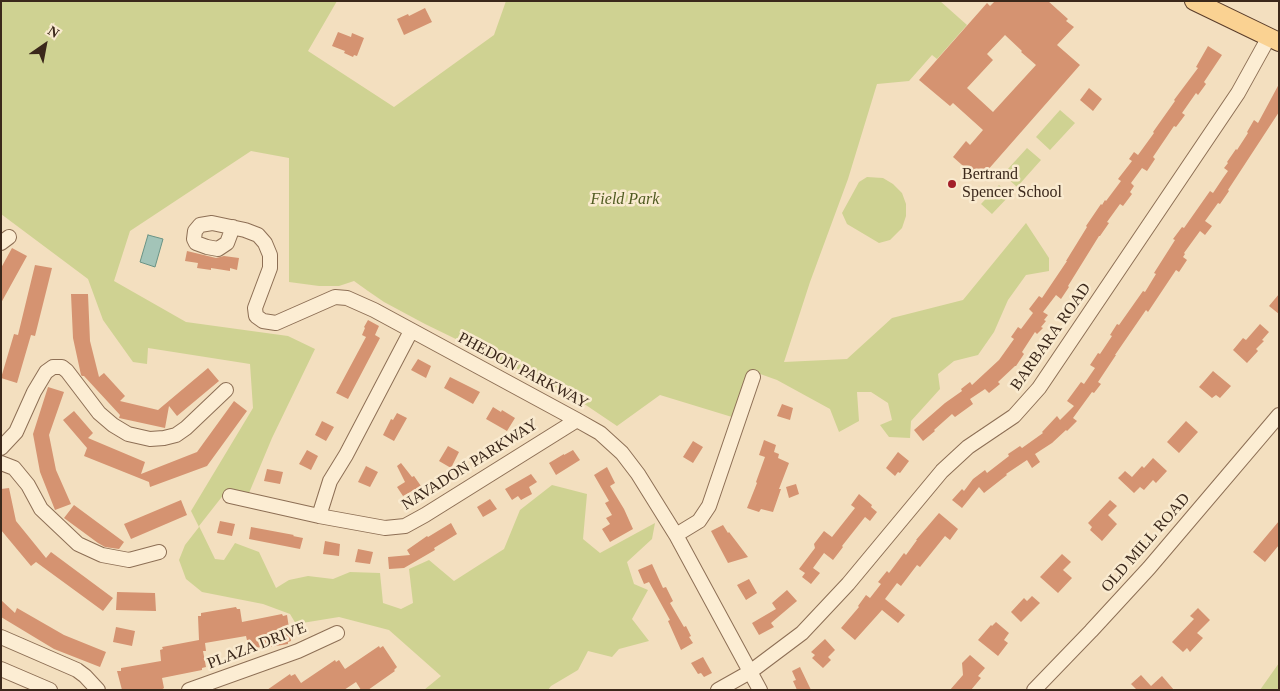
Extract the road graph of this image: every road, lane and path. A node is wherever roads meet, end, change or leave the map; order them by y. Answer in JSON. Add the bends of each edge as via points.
{"nodes":[{"id":1,"x":1194,"y":1,"type":"edge"},
{"id":2,"x":1274,"y":39,"type":"edge"},
{"id":3,"x":233,"y":227,"type":"dead end"},
{"id":4,"x":411,"y":332,"type":"junction"},
{"id":5,"x":753,"y":376,"type":"dead end"},
{"id":6,"x":226,"y":390,"type":"dead end"},
{"id":7,"x":1279,"y":415,"type":"edge"},
{"id":8,"x":577,"y":420,"type":"junction"},
{"id":9,"x":1,"y":448,"type":"edge"},
{"id":10,"x":1,"y":463,"type":"edge"},
{"id":11,"x":230,"y":496,"type":"dead end"},
{"id":12,"x":319,"y":516,"type":"junction"},
{"id":13,"x":676,"y":535,"type":"junction"},
{"id":14,"x":160,"y":552,"type":"dead end"},
{"id":15,"x":337,"y":633,"type":"dead end"},
{"id":16,"x":1,"y":637,"type":"edge"},
{"id":17,"x":1,"y":669,"type":"edge"},
{"id":18,"x":750,"y":672,"type":"junction"},
{"id":19,"x":50,"y":690,"type":"edge"},
{"id":20,"x":98,"y":690,"type":"edge"},
{"id":21,"x":189,"y":690,"type":"edge"},
{"id":22,"x":718,"y":690,"type":"edge"},
{"id":23,"x":760,"y":690,"type":"edge"},
{"id":24,"x":1034,"y":690,"type":"edge"}],
"edges":[{"from":1,"to":2,"type":"main road"},
{"from":2,"to":18,"type":"street","name":"BARBARA ROAD","via":[[1039,388],[1014,416],[968,447],[942,471],[848,584],[802,632]]},
{"from":3,"to":4,"type":"street","name":"PHEDON PARKWAY","via":[[258,235],[270,255],[270,268],[255,308],[256,316],[263,321],[276,323],[335,297],[348,298]]},
{"from":4,"to":8,"type":"street","name":"PHEDON PARKWAY"},
{"from":4,"to":12,"type":"street","via":[[330,481]]},
{"from":5,"to":13,"type":"street","via":[[709,506],[699,521]]},
{"from":6,"to":9,"type":"street","via":[[176,435],[150,439],[128,434],[113,425],[68,371],[53,367],[36,387],[16,432]]},
{"from":7,"to":24,"type":"street","name":"OLD MILL ROAD","via":[[1149,568]]},
{"from":8,"to":12,"type":"street","name":"NAVADON PARKWAY","via":[[405,526],[385,528]]},
{"from":8,"to":13,"type":"street","name":"PHEDON PARKWAY","via":[[622,453]]},
{"from":10,"to":14,"type":"street","via":[[14,468],[41,509],[78,544],[102,556],[129,560]]},
{"from":11,"to":12,"type":"street","name":"NAVADON PARKWAY"},
{"from":13,"to":18,"type":"street","name":"PHEDON PARKWAY"},
{"from":15,"to":21,"type":"street","name":"PLAZA DRIVE","via":[[298,651]]},
{"from":16,"to":20,"type":"street","via":[[77,670]]},
{"from":17,"to":19,"type":"street"},
{"from":18,"to":22,"type":"street","name":"BARBARA ROAD"},
{"from":18,"to":23,"type":"street","name":"PHEDON PARKWAY"}]}
